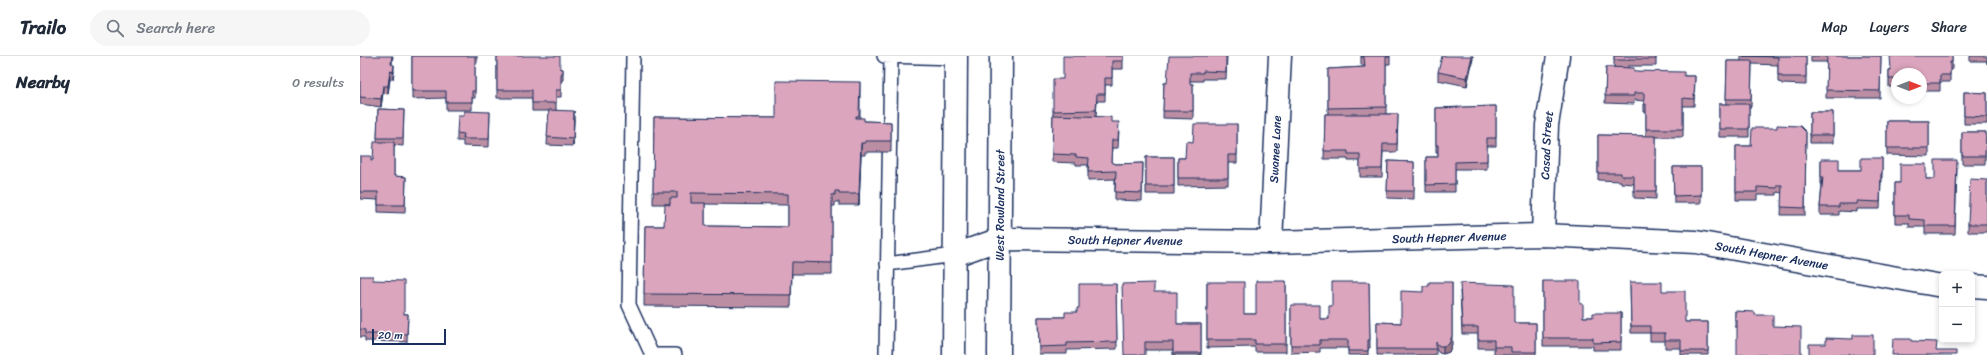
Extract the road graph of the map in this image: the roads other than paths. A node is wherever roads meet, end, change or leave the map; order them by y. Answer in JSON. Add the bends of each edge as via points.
{"nodes":[{"id":1,"x":633,"y":56,"type":"edge"},
{"id":2,"x":883,"y":56,"type":"edge"},
{"id":3,"x":891,"y":56,"type":"edge"},
{"id":4,"x":1001,"y":56,"type":"edge"},
{"id":5,"x":1280,"y":56,"type":"edge"},
{"id":6,"x":1558,"y":56,"type":"edge"},
{"id":7,"x":956,"y":57,"type":"edge"},
{"id":8,"x":1542,"y":235,"type":"junction"},
{"id":9,"x":1000,"y":239,"type":"junction"},
{"id":10,"x":1271,"y":242,"type":"junction"},
{"id":11,"x":956,"y":255,"type":"junction"},
{"id":12,"x":887,"y":264,"type":"junction"},
{"id":13,"x":1939,"y":285,"type":"edge"},
{"id":14,"x":1975,"y":286,"type":"edge"},
{"id":15,"x":1987,"y":287,"type":"edge"},
{"id":16,"x":652,"y":355,"type":"edge"},
{"id":17,"x":675,"y":355,"type":"edge"},
{"id":18,"x":886,"y":355,"type":"edge"},
{"id":19,"x":954,"y":355,"type":"edge"},
{"id":20,"x":999,"y":355,"type":"edge"}],
"edges":[{"from":1,"to":16,"type":"lane","via":[[629,305]]},
{"from":2,"to":3,"type":"lane"},
{"from":3,"to":7,"type":"lane"},
{"from":3,"to":12,"type":"lane"},
{"from":4,"to":9,"type":"street","name":"West Rowland Street"},
{"from":5,"to":10,"type":"street","name":"Swanee Lane"},
{"from":6,"to":8,"type":"street","name":"Casad Street","via":[[1547,125]]},
{"from":7,"to":11,"type":"street"},
{"from":8,"to":10,"type":"street","name":"South Hepner Avenue"},
{"from":8,"to":13,"type":"street","name":"South Hepner Avenue","via":[[1696,242]]},
{"from":9,"to":10,"type":"street","name":"South Hepner Avenue"},
{"from":9,"to":11,"type":"street","name":"South Hepner Avenue"},
{"from":9,"to":20,"type":"street","name":"West Rowland Street"},
{"from":11,"to":12,"type":"lane"},
{"from":11,"to":19,"type":"street"},
{"from":12,"to":18,"type":"lane"},
{"from":14,"to":15,"type":"street"},
{"from":16,"to":17,"type":"lane"}]}
